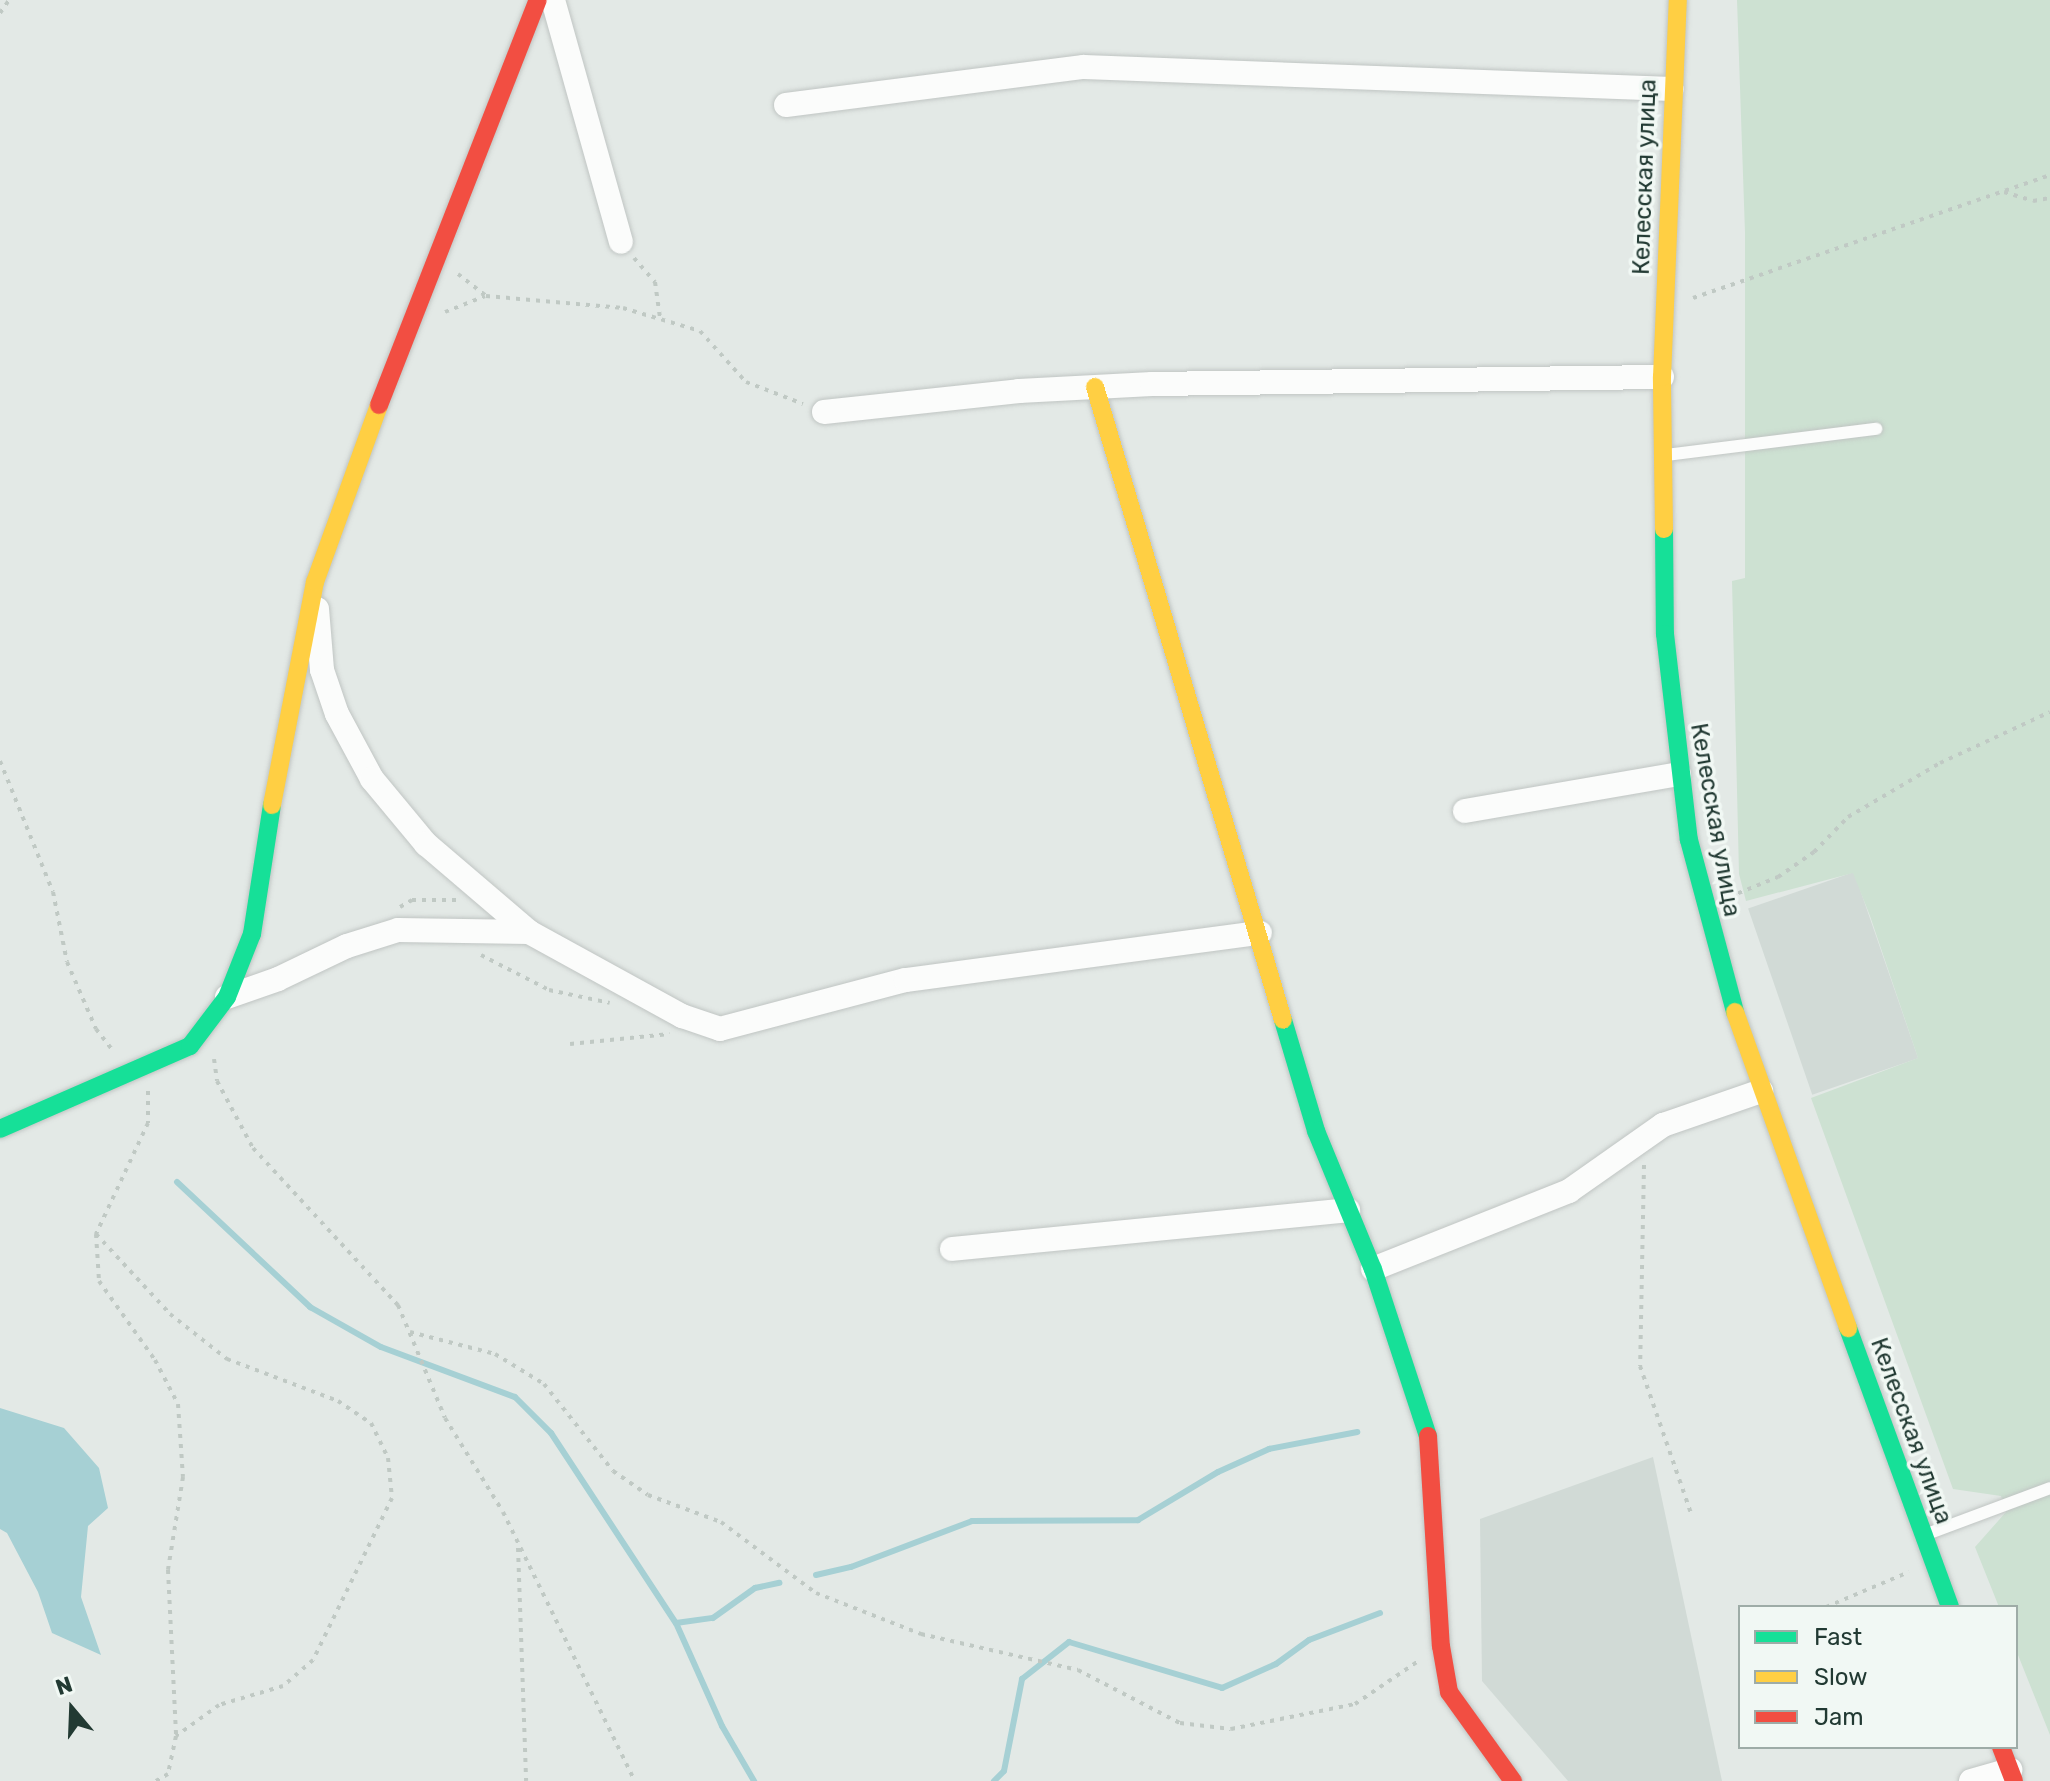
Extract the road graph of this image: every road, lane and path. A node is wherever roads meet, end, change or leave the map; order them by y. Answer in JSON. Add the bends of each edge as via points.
{"nodes":[{"id":1,"x":9,"y":0,"type":"edge"},
{"id":2,"x":538,"y":0,"type":"edge"},
{"id":3,"x":553,"y":0,"type":"edge"},
{"id":4,"x":1678,"y":0,"type":"edge"},
{"id":5,"x":0,"y":13,"type":"edge"},
{"id":6,"x":1672,"y":89,"type":"junction"},
{"id":7,"x":786,"y":105,"type":"dead end"},
{"id":8,"x":2050,"y":175,"type":"edge"},
{"id":9,"x":2001,"y":191,"type":"junction"},
{"id":10,"x":2050,"y":198,"type":"edge"},
{"id":11,"x":621,"y":242,"type":"joint"},
{"id":12,"x":439,"y":256,"type":"junction"},
{"id":13,"x":1664,"y":308,"type":"junction"},
{"id":14,"x":660,"y":319,"type":"junction"},
{"id":15,"x":1662,"y":377,"type":"junction"},
{"id":16,"x":1095,"y":387,"type":"junction"},
{"id":17,"x":824,"y":412,"type":"joint"},
{"id":18,"x":1876,"y":429,"type":"dead end"},
{"id":19,"x":1663,"y":455,"type":"junction"},
{"id":20,"x":315,"y":582,"type":"junction"},
{"id":21,"x":2050,"y":712,"type":"edge"},
{"id":22,"x":0,"y":761,"type":"edge"},
{"id":23,"x":1679,"y":774,"type":"junction"},
{"id":24,"x":1465,"y":811,"type":"dead end"},
{"id":25,"x":1704,"y":907,"type":"junction"},
{"id":26,"x":529,"y":932,"type":"junction"},
{"id":27,"x":1260,"y":933,"type":"junction"},
{"id":28,"x":478,"y":954,"type":"dead end"},
{"id":29,"x":227,"y":997,"type":"junction"},
{"id":30,"x":649,"y":998,"type":"junction"},
{"id":31,"x":209,"y":1021,"type":"junction"},
{"id":32,"x":675,"y":1034,"type":"dead end"},
{"id":33,"x":570,"y":1044,"type":"dead end"},
{"id":34,"x":140,"y":1072,"type":"junction"},
{"id":35,"x":1761,"y":1091,"type":"junction"},
{"id":36,"x":0,"y":1129,"type":"edge"},
{"id":37,"x":1644,"y":1139,"type":"junction"},
{"id":38,"x":1348,"y":1210,"type":"junction"},
{"id":39,"x":96,"y":1234,"type":"junction"},
{"id":40,"x":952,"y":1249,"type":"dead end"},
{"id":41,"x":1373,"y":1269,"type":"junction"},
{"id":42,"x":410,"y":1332,"type":"junction"},
{"id":43,"x":2050,"y":1488,"type":"edge"},
{"id":44,"x":1692,"y":1516,"type":"dead end"},
{"id":45,"x":1924,"y":1535,"type":"junction"},
{"id":46,"x":518,"y":1543,"type":"junction"},
{"id":47,"x":1933,"y":1562,"type":"junction"},
{"id":48,"x":1831,"y":1605,"type":"edge"},
{"id":49,"x":1949,"y":1605,"type":"edge"},
{"id":50,"x":1441,"y":1646,"type":"junction"},
{"id":51,"x":176,"y":1736,"type":"junction"},
{"id":52,"x":2002,"y":1749,"type":"edge"},
{"id":53,"x":2012,"y":1776,"type":"edge"},
{"id":54,"x":156,"y":1781,"type":"edge"},
{"id":55,"x":526,"y":1781,"type":"edge"},
{"id":56,"x":635,"y":1781,"type":"edge"},
{"id":57,"x":1513,"y":1781,"type":"edge"},
{"id":58,"x":1971,"y":1781,"type":"edge"}],
"edges":[{"from":1,"to":5,"type":"path"},
{"from":2,"to":12,"type":"street"},
{"from":3,"to":11,"type":"street"},
{"from":4,"to":6,"type":"street","name":"Келесская улица"},
{"from":6,"to":7,"type":"street","via":[[1084,67]]},
{"from":6,"to":13,"type":"street","name":"Келесская улица"},
{"from":8,"to":9,"type":"path"},
{"from":9,"to":10,"type":"path","via":[[2033,201]]},
{"from":9,"to":13,"type":"path"},
{"from":11,"to":14,"type":"path","via":[[655,282]]},
{"from":12,"to":14,"type":"path","via":[[486,296],[623,308]]},
{"from":12,"to":20,"type":"street","via":[[354,468]]},
{"from":13,"to":15,"type":"street","name":"Келесская улица"},
{"from":14,"to":17,"type":"path","via":[[700,331],[746,382]]},
{"from":15,"to":16,"type":"street"},
{"from":15,"to":19,"type":"street","name":"Келесская улица"},
{"from":16,"to":17,"type":"street"},
{"from":16,"to":27,"type":"street"},
{"from":18,"to":19,"type":"lane"},
{"from":19,"to":23,"type":"street","name":"Келесская улица","via":[[1665,634]]},
{"from":20,"to":26,"type":"street","via":[[322,670],[337,714],[372,779],[426,844]]},
{"from":20,"to":29,"type":"street","via":[[275,782],[252,934]]},
{"from":21,"to":25,"type":"path","via":[[1940,763],[1848,817],[1814,852],[1778,877]]},
{"from":22,"to":34,"type":"path","via":[[53,892],[67,962],[90,1016]]},
{"from":23,"to":24,"type":"street"},
{"from":23,"to":25,"type":"street","name":"Келесская улица"},
{"from":25,"to":35,"type":"street","name":"Келесская улица"},
{"from":26,"to":29,"type":"street","via":[[398,930]]},
{"from":26,"to":30,"type":"street"},
{"from":27,"to":30,"type":"street","via":[[906,980],[720,1029]]},
{"from":27,"to":38,"type":"street","via":[[1316,1131]]},
{"from":28,"to":30,"type":"path","via":[[549,990],[598,1004]]},
{"from":29,"to":31,"type":"street"},
{"from":31,"to":34,"type":"street","via":[[190,1046]]},
{"from":31,"to":42,"type":"path","via":[[217,1081],[253,1148],[398,1305]]},
{"from":32,"to":33,"type":"path"},
{"from":34,"to":36,"type":"street"},
{"from":34,"to":39,"type":"path","via":[[148,1123]]},
{"from":35,"to":37,"type":"street","via":[[1663,1125]]},
{"from":35,"to":45,"type":"street","name":"Келесская улица"},
{"from":37,"to":41,"type":"street","via":[[1569,1191]]},
{"from":37,"to":44,"type":"path","via":[[1640,1366]]},
{"from":38,"to":40,"type":"street"},
{"from":38,"to":41,"type":"street"},
{"from":39,"to":51,"type":"path","via":[[99,1281],[155,1360],[178,1404],[183,1477],[168,1570]]},
{"from":39,"to":51,"type":"path","via":[[170,1314],[227,1359],[338,1401],[371,1423],[388,1458],[392,1498],[313,1660],[283,1686],[219,1705]]},
{"from":41,"to":50,"type":"street","via":[[1428,1436]]},
{"from":42,"to":46,"type":"path","via":[[445,1418]]},
{"from":42,"to":50,"type":"path","via":[[495,1354],[544,1384],[613,1471],[648,1495],[721,1522],[816,1593],[921,1634],[1078,1670],[1180,1723],[1231,1729],[1355,1704]]},
{"from":43,"to":45,"type":"lane"},
{"from":45,"to":47,"type":"street","name":"Келесская улица"},
{"from":46,"to":55,"type":"path"},
{"from":46,"to":56,"type":"path"},
{"from":47,"to":48,"type":"path"},
{"from":47,"to":49,"type":"street","name":"Келесская улица"},
{"from":50,"to":57,"type":"street","via":[[1449,1692]]},
{"from":51,"to":54,"type":"path","via":[[168,1774]]},
{"from":52,"to":53,"type":"street"},
{"from":53,"to":58,"type":"street"}]}
